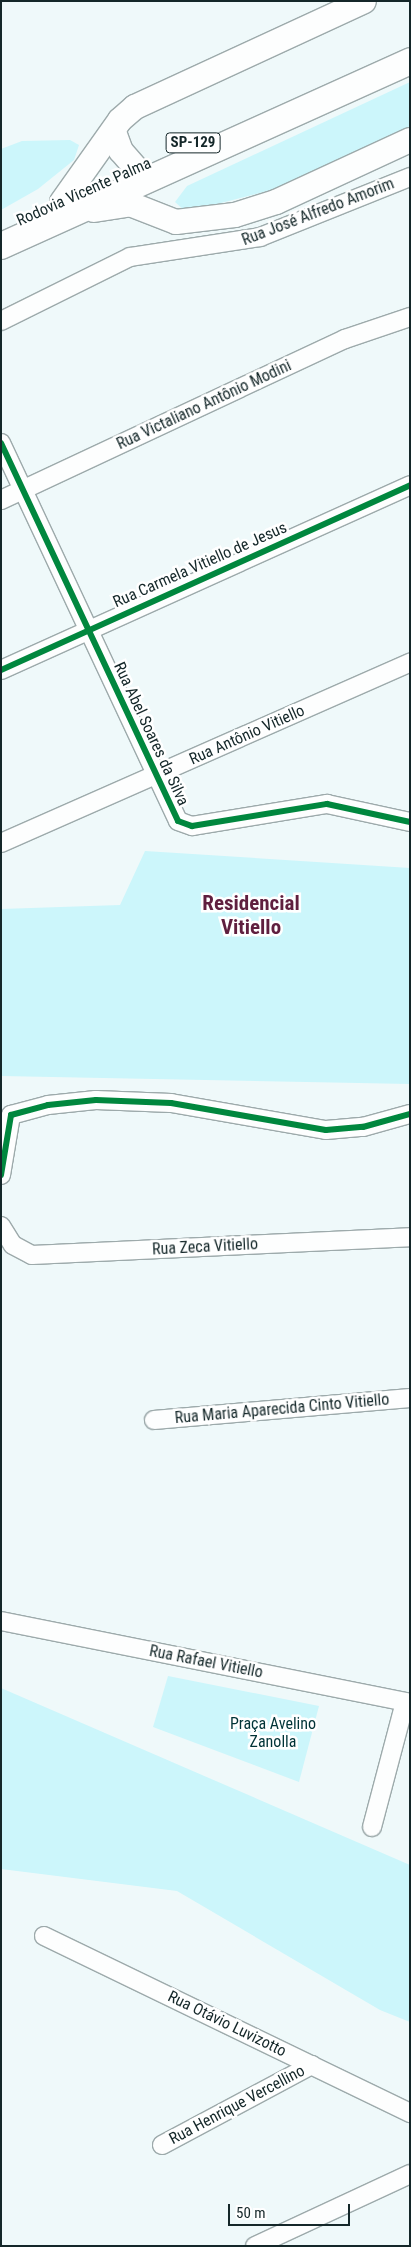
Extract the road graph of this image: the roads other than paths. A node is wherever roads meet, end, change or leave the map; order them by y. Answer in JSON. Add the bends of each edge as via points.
{"nodes":[{"id":1,"x":364,"y":1,"type":"edge"},
{"id":2,"x":410,"y":46,"type":"edge"},
{"id":3,"x":395,"y":62,"type":"edge"},
{"id":4,"x":114,"y":132,"type":"junction"},
{"id":5,"x":410,"y":140,"type":"edge"},
{"id":6,"x":143,"y":173,"type":"junction"},
{"id":7,"x":410,"y":177,"type":"edge"},
{"id":8,"x":62,"y":202,"type":"junction"},
{"id":9,"x":176,"y":222,"type":"junction"},
{"id":10,"x":49,"y":225,"type":"junction"},
{"id":11,"x":1,"y":229,"type":"edge"},
{"id":12,"x":1,"y":246,"type":"edge"},
{"id":13,"x":410,"y":317,"type":"edge"},
{"id":14,"x":1,"y":321,"type":"edge"},
{"id":15,"x":1,"y":443,"type":"edge"},
{"id":16,"x":410,"y":485,"type":"edge"},
{"id":17,"x":22,"y":491,"type":"junction"},
{"id":18,"x":1,"y":500,"type":"edge"},
{"id":19,"x":88,"y":631,"type":"junction"},
{"id":20,"x":410,"y":663,"type":"edge"},
{"id":21,"x":1,"y":670,"type":"edge"},
{"id":22,"x":155,"y":775,"type":"junction"},
{"id":23,"x":410,"y":822,"type":"edge"},
{"id":24,"x":1,"y":843,"type":"edge"},
{"id":25,"x":410,"y":1114,"type":"edge"},
{"id":26,"x":1,"y":1175,"type":"edge"},
{"id":27,"x":4,"y":1231,"type":"edge"},
{"id":28,"x":410,"y":1237,"type":"edge"},
{"id":29,"x":410,"y":1398,"type":"edge"},
{"id":30,"x":154,"y":1420,"type":"dead end"},
{"id":31,"x":1,"y":1621,"type":"edge"},
{"id":32,"x":408,"y":1703,"type":"edge"},
{"id":33,"x":372,"y":1827,"type":"dead end"},
{"id":34,"x":44,"y":1936,"type":"dead end"},
{"id":35,"x":312,"y":2065,"type":"junction"},
{"id":36,"x":410,"y":2114,"type":"edge"},
{"id":37,"x":162,"y":2145,"type":"dead end"},
{"id":38,"x":410,"y":2174,"type":"edge"},
{"id":39,"x":255,"y":2246,"type":"edge"}],
"edges":[{"from":1,"to":4,"type":"main road","via":[[163,91],[120,120]]},
{"from":2,"to":3,"type":"main road","number":"SP-129"},
{"from":3,"to":6,"type":"main road","name":"Rodovia Vicente Palma","number":"SP-129"},
{"from":4,"to":6,"type":"main road","via":[[120,151]]},
{"from":4,"to":8,"type":"main road"},
{"from":5,"to":9,"type":"main road","via":[[258,209]]},
{"from":6,"to":8,"type":"main road","name":"Rodovia Vicente Palma","number":"SP-129"},
{"from":6,"to":9,"type":"main road","via":[[151,200]]},
{"from":6,"to":10,"type":"main road","name":"Rodovia Vicente Palma","number":"SP-129"},
{"from":7,"to":14,"type":"street","name":"Rua José Alfredo Amorim","via":[[260,237],[130,257]]},
{"from":8,"to":11,"type":"main road","name":"Rodovia Vicente Palma","number":"SP-129"},
{"from":9,"to":10,"type":"main road","via":[[124,204]]},
{"from":10,"to":12,"type":"main road","name":"Rodovia Vicente Palma","number":"SP-129"},
{"from":13,"to":17,"type":"street","name":"Rua Victaliano Antônio Modini","via":[[345,339]]},
{"from":15,"to":17,"type":"street","name":"Rua Abel Soares da Silva"},
{"from":16,"to":19,"type":"street","name":"Rua Carmela Vitiello de Jesus"},
{"from":17,"to":18,"type":"street","name":"Rua Victaliano Antônio Modini"},
{"from":17,"to":19,"type":"street","name":"Rua Abel Soares da Silva"},
{"from":19,"to":21,"type":"street","name":"Rua Carmela Vitiello de Jesus"},
{"from":19,"to":22,"type":"street","name":"Rua Abel Soares da Silva"},
{"from":20,"to":22,"type":"street","name":"Rua Antônio Vitiello"},
{"from":22,"to":23,"type":"street","name":"Rua Abel Soares da Silva","via":[[178,820],[192,826],[327,804]]},
{"from":22,"to":24,"type":"street","name":"Rua Antônio Vitiello"},
{"from":25,"to":26,"type":"street","via":[[357,1128],[326,1130],[172,1103],[96,1100],[19,1110],[8,1118]]},
{"from":27,"to":28,"type":"street","name":"Rua Zeca Vitiello","via":[[18,1250],[32,1255]]},
{"from":29,"to":30,"type":"street","name":"Rua Maria Aparecida Cinto Vitiello"},
{"from":31,"to":32,"type":"street","name":"Rua Rafael Vitiello"},
{"from":32,"to":33,"type":"street"},
{"from":34,"to":35,"type":"street","name":"Rua Otávio Luvizotto"},
{"from":35,"to":36,"type":"street","name":"Rua Otávio Luvizotto"},
{"from":35,"to":37,"type":"street","name":"Rua Henrique Vercellino"},
{"from":38,"to":39,"type":"street"}]}
